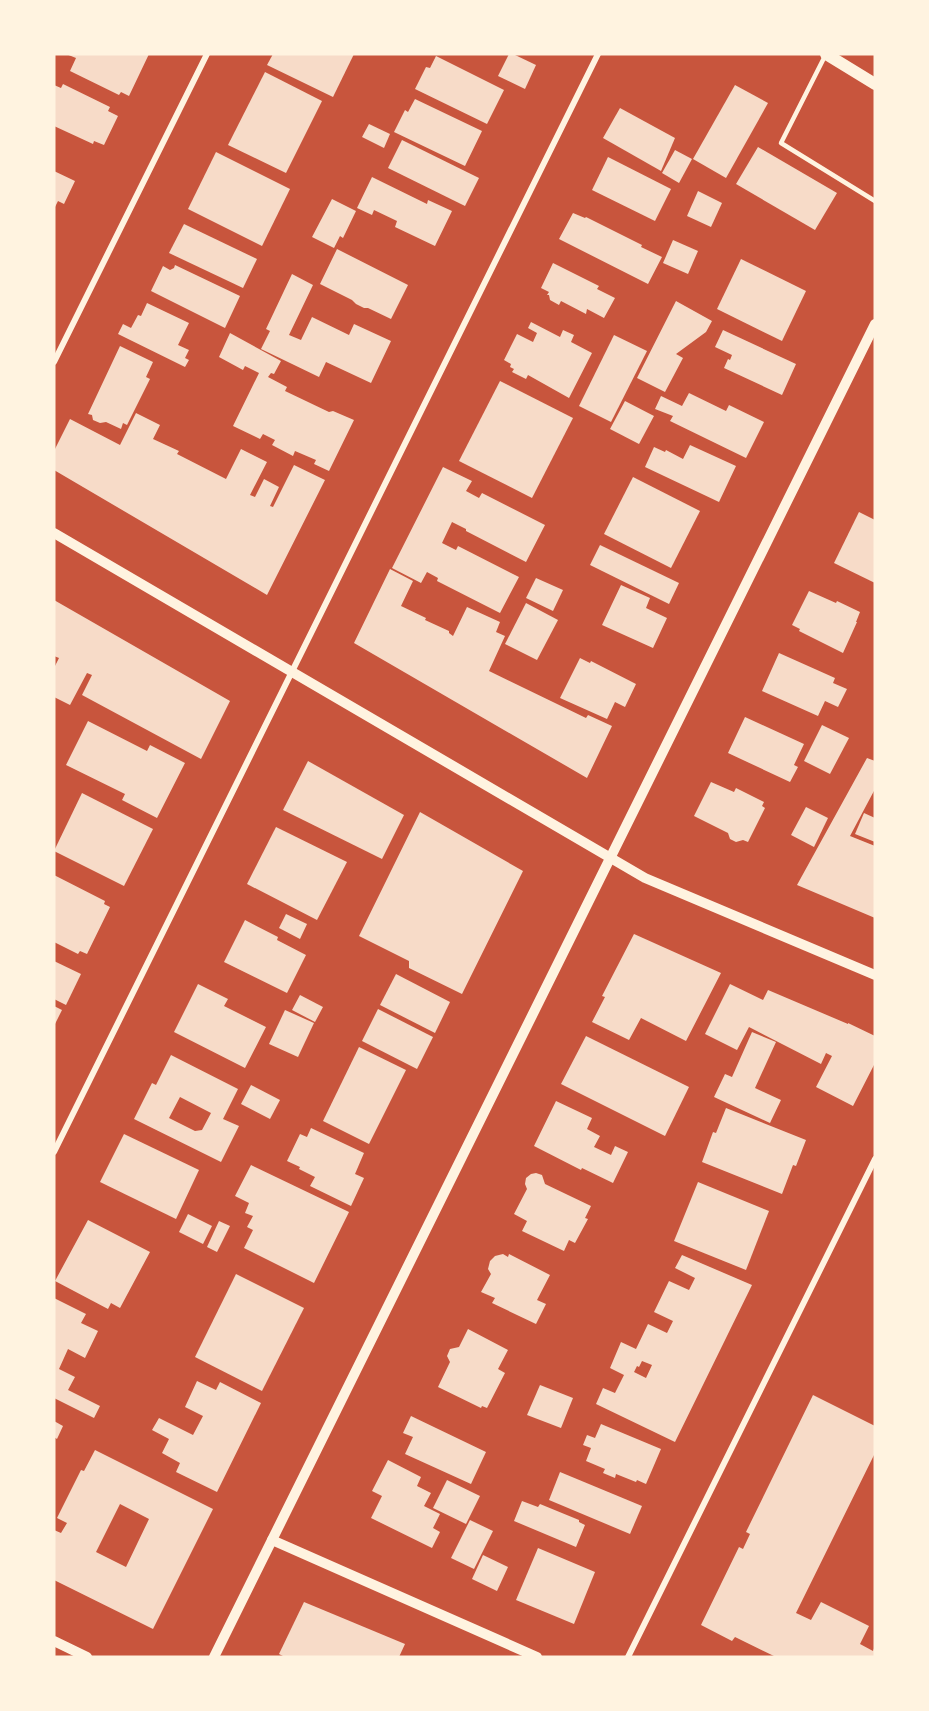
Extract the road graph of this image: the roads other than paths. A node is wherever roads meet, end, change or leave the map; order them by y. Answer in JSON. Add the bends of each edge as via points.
{"nodes":[{"id":1,"x":207,"y":54,"type":"edge"},
{"id":2,"x":598,"y":54,"type":"edge"},
{"id":3,"x":826,"y":54,"type":"edge"},
{"id":4,"x":875,"y":84,"type":"edge"},
{"id":5,"x":875,"y":201,"type":"edge"},
{"id":6,"x":875,"y":324,"type":"edge"},
{"id":7,"x":54,"y":362,"type":"edge"},
{"id":8,"x":54,"y":533,"type":"edge"},
{"id":9,"x":292,"y":672,"type":"junction"},
{"id":10,"x":611,"y":859,"type":"junction"},
{"id":11,"x":875,"y":975,"type":"edge"},
{"id":12,"x":54,"y":1152,"type":"edge"},
{"id":13,"x":875,"y":1159,"type":"edge"},
{"id":14,"x":272,"y":1540,"type":"junction"},
{"id":15,"x":54,"y":1641,"type":"edge"},
{"id":16,"x":87,"y":1657,"type":"edge"},
{"id":17,"x":214,"y":1657,"type":"edge"},
{"id":18,"x":537,"y":1657,"type":"edge"},
{"id":19,"x":628,"y":1657,"type":"edge"}],
"edges":[{"from":1,"to":7,"type":"street"},
{"from":2,"to":9,"type":"street"},
{"from":3,"to":4,"type":"main road"},
{"from":3,"to":5,"type":"lane","via":[[781,144]]},
{"from":6,"to":10,"type":"street"},
{"from":8,"to":9,"type":"street"},
{"from":9,"to":10,"type":"street"},
{"from":9,"to":12,"type":"street"},
{"from":10,"to":11,"type":"street","via":[[645,878]]},
{"from":10,"to":14,"type":"street"},
{"from":13,"to":19,"type":"street"},
{"from":14,"to":17,"type":"street"},
{"from":14,"to":18,"type":"street"},
{"from":15,"to":16,"type":"street"}]}
